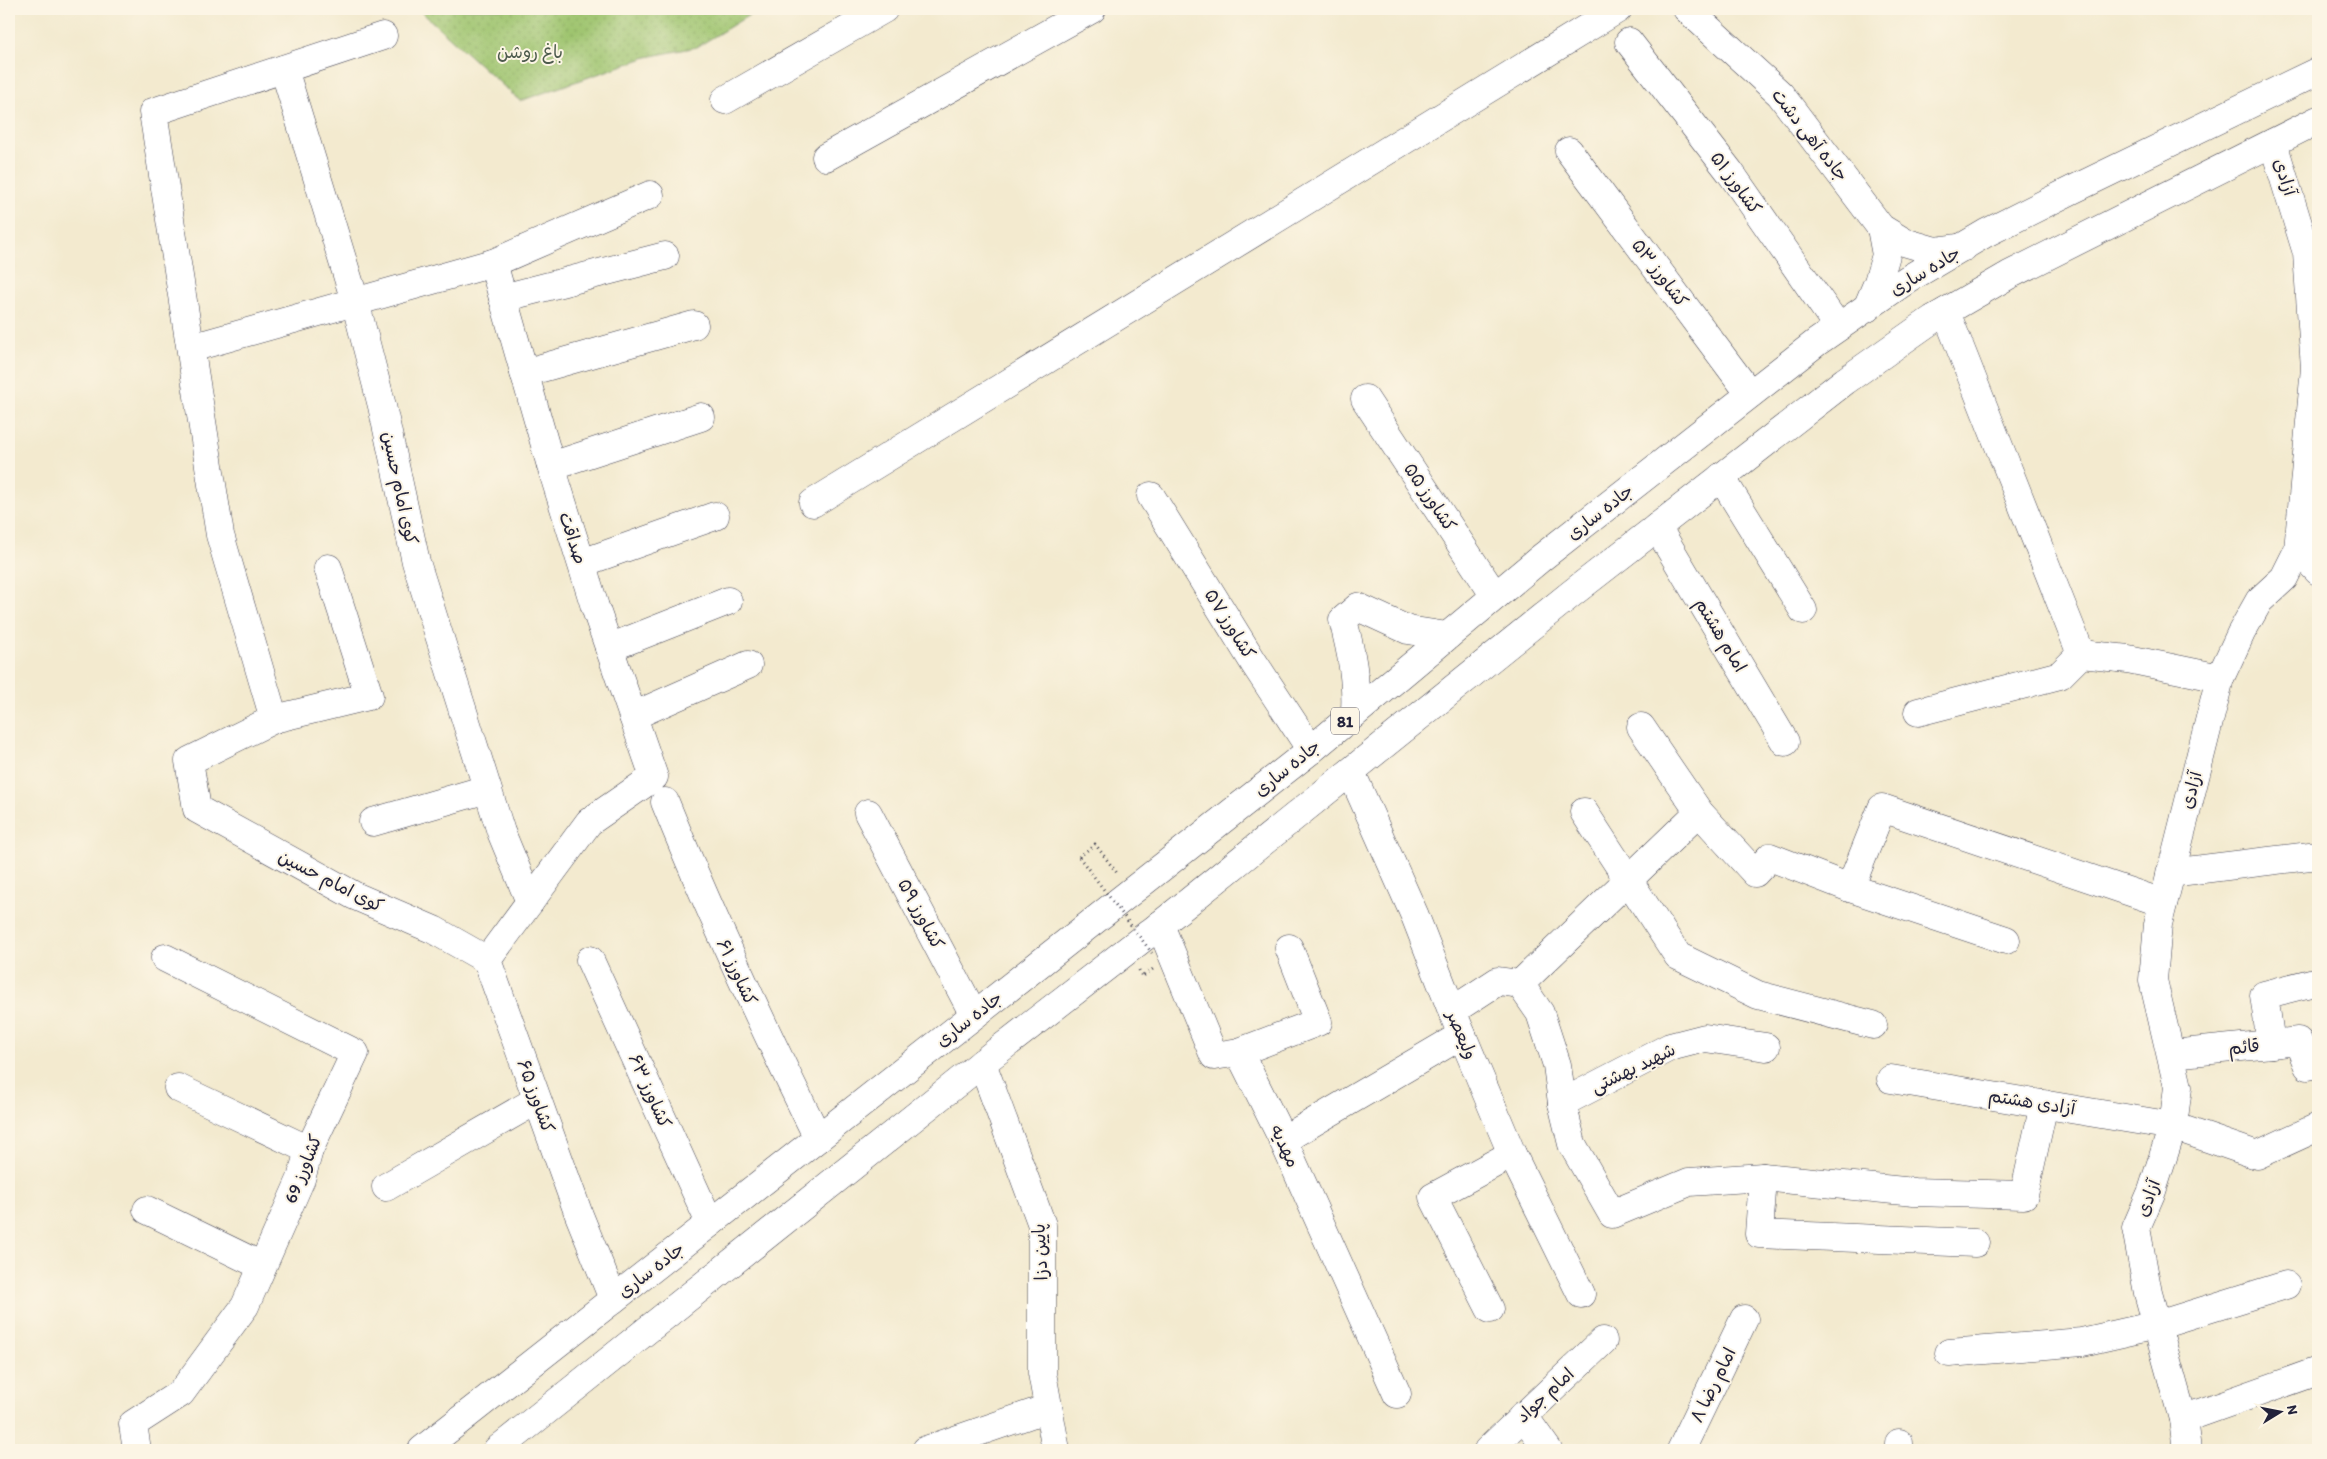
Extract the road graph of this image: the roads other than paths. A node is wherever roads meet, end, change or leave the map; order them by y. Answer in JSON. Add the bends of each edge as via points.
{"nodes":[{"id":1,"x":884,"y":9,"type":"edge"},
{"id":2,"x":1092,"y":9,"type":"edge"},
{"id":3,"x":1618,"y":9,"type":"edge"},
{"id":4,"x":1701,"y":12,"type":"edge"},
{"id":5,"x":383,"y":36,"type":"dead end"},
{"id":6,"x":1629,"y":42,"type":"dead end"},
{"id":7,"x":284,"y":69,"type":"junction"},
{"id":8,"x":2318,"y":71,"type":"edge"},
{"id":9,"x":725,"y":100,"type":"dead end"},
{"id":10,"x":2318,"y":120,"type":"edge"},
{"id":11,"x":2274,"y":143,"type":"junction"},
{"id":12,"x":1569,"y":151,"type":"dead end"},
{"id":13,"x":826,"y":157,"type":"dead end"},
{"id":14,"x":650,"y":195,"type":"dead end"},
{"id":15,"x":1881,"y":228,"type":"junction"},
{"id":16,"x":1964,"y":247,"type":"junction"},
{"id":17,"x":665,"y":256,"type":"dead end"},
{"id":18,"x":493,"y":263,"type":"junction"},
{"id":19,"x":503,"y":298,"type":"junction"},
{"id":20,"x":355,"y":301,"type":"junction"},
{"id":21,"x":1866,"y":308,"type":"junction"},
{"id":22,"x":1946,"y":312,"type":"junction"},
{"id":23,"x":694,"y":326,"type":"dead end"},
{"id":24,"x":1838,"y":327,"type":"junction"},
{"id":25,"x":191,"y":348,"type":"junction"},
{"id":26,"x":524,"y":373,"type":"junction"},
{"id":27,"x":2316,"y":390,"type":"edge"},
{"id":28,"x":1750,"y":394,"type":"junction"},
{"id":29,"x":1364,"y":399,"type":"dead end"},
{"id":30,"x":701,"y":417,"type":"dead end"},
{"id":31,"x":550,"y":466,"type":"junction"},
{"id":32,"x":1721,"y":477,"type":"junction"},
{"id":33,"x":1151,"y":496,"type":"dead end"},
{"id":34,"x":813,"y":503,"type":"dead end"},
{"id":35,"x":714,"y":516,"type":"dead end"},
{"id":36,"x":1656,"y":527,"type":"junction"},
{"id":37,"x":2308,"y":546,"type":"edge"},
{"id":38,"x":582,"y":563,"type":"junction"},
{"id":39,"x":328,"y":568,"type":"dead end"},
{"id":40,"x":2318,"y":571,"type":"edge"},
{"id":41,"x":1495,"y":596,"type":"junction"},
{"id":42,"x":728,"y":601,"type":"dead end"},
{"id":43,"x":1803,"y":610,"type":"dead end"},
{"id":44,"x":1447,"y":636,"type":"junction"},
{"id":45,"x":610,"y":648,"type":"junction"},
{"id":46,"x":2081,"y":654,"type":"junction"},
{"id":47,"x":748,"y":665,"type":"dead end"},
{"id":48,"x":2220,"y":678,"type":"junction"},
{"id":49,"x":1918,"y":712,"type":"dead end"},
{"id":50,"x":1355,"y":713,"type":"junction"},
{"id":51,"x":634,"y":716,"type":"junction"},
{"id":52,"x":274,"y":719,"type":"junction"},
{"id":53,"x":1641,"y":727,"type":"dead end"},
{"id":54,"x":1785,"y":742,"type":"dead end"},
{"id":55,"x":1311,"y":750,"type":"junction"},
{"id":56,"x":1351,"y":772,"type":"junction"},
{"id":57,"x":486,"y":789,"type":"junction"},
{"id":58,"x":664,"y":802,"type":"dead end"},
{"id":59,"x":1584,"y":812,"type":"dead end"},
{"id":60,"x":1699,"y":812,"type":"junction"},
{"id":61,"x":868,"y":813,"type":"dead end"},
{"id":62,"x":373,"y":822,"type":"dead end"},
{"id":63,"x":2318,"y":855,"type":"edge"},
{"id":64,"x":2170,"y":873,"type":"junction"},
{"id":65,"x":1629,"y":879,"type":"junction"},
{"id":66,"x":1850,"y":888,"type":"junction"},
{"id":67,"x":530,"y":902,"type":"junction"},
{"id":68,"x":2163,"y":903,"type":"junction"},
{"id":69,"x":1160,"y":925,"type":"junction"},
{"id":70,"x":2006,"y":940,"type":"dead end"},
{"id":71,"x":1289,"y":948,"type":"dead end"},
{"id":72,"x":165,"y":958,"type":"dead end"},
{"id":73,"x":487,"y":960,"type":"junction"},
{"id":74,"x":590,"y":960,"type":"dead end"},
{"id":75,"x":2318,"y":981,"type":"edge"},
{"id":76,"x":1520,"y":984,"type":"junction"},
{"id":77,"x":974,"y":1015,"type":"junction"},
{"id":78,"x":1457,"y":1023,"type":"junction"},
{"id":79,"x":1873,"y":1025,"type":"dead end"},
{"id":80,"x":2272,"y":1044,"type":"junction"},
{"id":81,"x":1766,"y":1047,"type":"dead end"},
{"id":82,"x":1239,"y":1052,"type":"junction"},
{"id":83,"x":2172,"y":1054,"type":"junction"},
{"id":84,"x":2318,"y":1062,"type":"edge"},
{"id":85,"x":982,"y":1063,"type":"junction"},
{"id":86,"x":1890,"y":1079,"type":"dead end"},
{"id":87,"x":178,"y":1088,"type":"dead end"},
{"id":88,"x":537,"y":1100,"type":"junction"},
{"id":89,"x":1562,"y":1103,"type":"junction"},
{"id":90,"x":2044,"y":1104,"type":"junction"},
{"id":91,"x":2173,"y":1126,"type":"junction"},
{"id":92,"x":2318,"y":1127,"type":"edge"},
{"id":93,"x":818,"y":1138,"type":"junction"},
{"id":94,"x":1283,"y":1140,"type":"junction"},
{"id":95,"x":309,"y":1150,"type":"junction"},
{"id":96,"x":1512,"y":1154,"type":"junction"},
{"id":97,"x":1763,"y":1177,"type":"junction"},
{"id":98,"x":386,"y":1187,"type":"dead end"},
{"id":99,"x":147,"y":1210,"type":"dead end"},
{"id":100,"x":710,"y":1223,"type":"junction"},
{"id":101,"x":1975,"y":1243,"type":"dead end"},
{"id":102,"x":262,"y":1266,"type":"junction"},
{"id":103,"x":2286,"y":1285,"type":"dead end"},
{"id":104,"x":1581,"y":1294,"type":"dead end"},
{"id":105,"x":613,"y":1299,"type":"junction"},
{"id":106,"x":1490,"y":1309,"type":"dead end"},
{"id":107,"x":1744,"y":1319,"type":"dead end"},
{"id":108,"x":2157,"y":1326,"type":"junction"},
{"id":109,"x":1603,"y":1341,"type":"dead end"},
{"id":110,"x":1948,"y":1353,"type":"dead end"},
{"id":111,"x":2318,"y":1371,"type":"edge"},
{"id":112,"x":1398,"y":1394,"type":"dead end"},
{"id":113,"x":1048,"y":1408,"type":"junction"},
{"id":114,"x":1523,"y":1415,"type":"junction"},
{"id":115,"x":2183,"y":1419,"type":"junction"},
{"id":116,"x":137,"y":1450,"type":"edge"},
{"id":117,"x":422,"y":1450,"type":"edge"},
{"id":118,"x":497,"y":1450,"type":"edge"},
{"id":119,"x":926,"y":1450,"type":"edge"},
{"id":120,"x":1056,"y":1450,"type":"edge"},
{"id":121,"x":1488,"y":1450,"type":"edge"},
{"id":122,"x":1548,"y":1450,"type":"edge"},
{"id":123,"x":1681,"y":1450,"type":"edge"},
{"id":124,"x":2187,"y":1450,"type":"edge"}],
"edges":[{"from":1,"to":9,"type":"main road"},
{"from":2,"to":13,"type":"main road"},
{"from":3,"to":34,"type":"main road"},
{"from":4,"to":15,"type":"main road","name":"جاده آهی دشت","via":[[1780,94]]},
{"from":5,"to":7,"type":"main road"},
{"from":6,"to":24,"type":"main road","name":"کشاورز ۵۱","via":[[1730,172]]},
{"from":7,"to":20,"type":"main road","name":"کوی امام حسین"},
{"from":7,"to":25,"type":"main road","via":[[153,112]]},
{"from":8,"to":16,"type":"main road","name":"جاده ساری","number":"81","via":[[2072,190]]},
{"from":10,"to":11,"type":"main road","number":"81"},
{"from":11,"to":22,"type":"main road","number":"81","via":[[2043,258]]},
{"from":11,"to":27,"type":"main road","name":"آزادی","via":[[2308,253]]},
{"from":12,"to":28,"type":"main road","name":"کشاورز ۵۳"},
{"from":14,"to":18,"type":"main road"},
{"from":15,"to":16,"type":"main road","via":[[1904,242],[1935,251]]},
{"from":15,"to":21,"type":"main road","via":[[1886,255]]},
{"from":16,"to":21,"type":"main road","name":"جاده ساری","number":"81"},
{"from":17,"to":19,"type":"main road"},
{"from":18,"to":19,"type":"main road","name":"صداقت"},
{"from":18,"to":20,"type":"main road"},
{"from":19,"to":26,"type":"main road","name":"صداقت"},
{"from":20,"to":25,"type":"main road"},
{"from":20,"to":57,"type":"main road","name":"کوی امام حسین","via":[[416,562]]},
{"from":21,"to":24,"type":"main road","name":"جاده ساری","number":"81"},
{"from":22,"to":32,"type":"main road","number":"81","via":[[1845,380]]},
{"from":22,"to":46,"type":"main road"},
{"from":23,"to":26,"type":"main road"},
{"from":24,"to":28,"type":"main road","name":"جاده ساری","number":"81"},
{"from":25,"to":52,"type":"main road","via":[[220,534]]},
{"from":26,"to":31,"type":"main road","name":"صداقت"},
{"from":27,"to":37,"type":"main road","name":"آزادی"},
{"from":28,"to":41,"type":"main road","name":"جاده ساری","number":"81"},
{"from":29,"to":41,"type":"main road","name":"کشاورز ۵۵"},
{"from":30,"to":31,"type":"main road"},
{"from":31,"to":38,"type":"main road","name":"صداقت"},
{"from":32,"to":36,"type":"main road","number":"81"},
{"from":32,"to":43,"type":"main road"},
{"from":33,"to":55,"type":"main road","name":"کشاورز ۵۷"},
{"from":35,"to":38,"type":"main road"},
{"from":36,"to":54,"type":"main road","name":"امام هشتم"},
{"from":36,"to":56,"type":"main road","number":"81"},
{"from":37,"to":40,"type":"main road"},
{"from":37,"to":48,"type":"main road","name":"آزادی","via":[[2284,578],[2259,601]]},
{"from":38,"to":45,"type":"main road","name":"صداقت"},
{"from":39,"to":52,"type":"main road","via":[[369,696]]},
{"from":41,"to":44,"type":"main road","name":"جاده ساری","number":"81"},
{"from":42,"to":45,"type":"main road"},
{"from":44,"to":50,"type":"main road","name":"جاده ساری","number":"81"},
{"from":44,"to":50,"type":"main road","via":[[1408,630],[1358,607],[1343,620],[1353,659]]},
{"from":45,"to":51,"type":"main road","name":"صداقت"},
{"from":46,"to":48,"type":"main road"},
{"from":46,"to":49,"type":"main road","via":[[2060,675]]},
{"from":47,"to":51,"type":"main road"},
{"from":48,"to":64,"type":"main road","name":"آزادی"},
{"from":50,"to":55,"type":"main road","name":"جاده ساری","number":"81"},
{"from":51,"to":67,"type":"main road","name":"صداقت","via":[[654,777],[589,822]]},
{"from":52,"to":73,"type":"main road","name":"کوی امام حسین","via":[[189,761],[198,809],[354,896],[434,930]]},
{"from":53,"to":60,"type":"main road"},
{"from":55,"to":77,"type":"main road","name":"جاده ساری","number":"81"},
{"from":56,"to":69,"type":"main road","number":"81"},
{"from":56,"to":78,"type":"main road","name":"ولیعصر","via":[[1415,916]]},
{"from":57,"to":62,"type":"main road"},
{"from":57,"to":67,"type":"main road","name":"کوی امام حسین"},
{"from":58,"to":93,"type":"main road","name":"کشاورز ۶۱","via":[[700,890]]},
{"from":59,"to":65,"type":"main road"},
{"from":60,"to":65,"type":"main road"},
{"from":60,"to":66,"type":"main road","via":[[1755,873],[1770,857]]},
{"from":61,"to":77,"type":"main road","name":"کشاورز ۵۹"},
{"from":63,"to":64,"type":"main road"},
{"from":64,"to":68,"type":"main road","name":"آزادی"},
{"from":65,"to":76,"type":"main road"},
{"from":65,"to":79,"type":"main road","via":[[1678,956],[1758,995]]},
{"from":66,"to":68,"type":"main road","via":[[1882,808]]},
{"from":66,"to":70,"type":"main road"},
{"from":67,"to":73,"type":"main road"},
{"from":68,"to":83,"type":"main road","name":"آزادی","via":[[2152,980]]},
{"from":69,"to":82,"type":"main road","via":[[1214,1056]]},
{"from":69,"to":85,"type":"main road","number":"81"},
{"from":71,"to":82,"type":"main road","via":[[1318,1022]]},
{"from":72,"to":95,"type":"main road","name":"کشاورز 69","via":[[355,1053]]},
{"from":73,"to":88,"type":"main road","name":"کشاورز ۶۵"},
{"from":74,"to":100,"type":"main road","name":"کشاورز ۶۳"},
{"from":75,"to":80,"type":"main road","name":"قائم","via":[[2264,995]]},
{"from":76,"to":78,"type":"main road","via":[[1498,982]]},
{"from":76,"to":89,"type":"main road","via":[[1540,1013],[1557,1065]]},
{"from":77,"to":93,"type":"main road","name":"جاده ساری","number":"81"},
{"from":78,"to":94,"type":"main road"},
{"from":78,"to":96,"type":"main road","name":"ولیعصر"},
{"from":80,"to":83,"type":"main road","name":"قائم"},
{"from":80,"to":84,"type":"main road","via":[[2298,1040],[2308,1066]]},
{"from":81,"to":89,"type":"main road","name":"شهید بهشتی","via":[[1705,1038],[1670,1047]]},
{"from":82,"to":94,"type":"main road","name":"مهدیه"},
{"from":83,"to":91,"type":"main road","name":"آزادی","via":[[2178,1086]]},
{"from":85,"to":113,"type":"main road","name":"پایین دزا","via":[[1042,1226],[1042,1373]]},
{"from":85,"to":118,"type":"main road","number":"81"},
{"from":86,"to":90,"type":"main road","name":"آزادی هشتم"},
{"from":87,"to":95,"type":"main road"},
{"from":88,"to":98,"type":"main road"},
{"from":88,"to":105,"type":"main road","name":"کشاورز ۶۵"},
{"from":89,"to":97,"type":"main road","via":[[1572,1144],[1612,1214],[1689,1182]]},
{"from":90,"to":91,"type":"main road","name":"آزادی هشتم"},
{"from":90,"to":97,"type":"main road","via":[[2024,1195],[1914,1192]]},
{"from":91,"to":92,"type":"main road","name":"آزادی هشتم","via":[[2256,1155]]},
{"from":91,"to":108,"type":"main road","name":"آزادی","via":[[2136,1228]]},
{"from":93,"to":100,"type":"main road","name":"جاده ساری","number":"81"},
{"from":94,"to":112,"type":"main road","name":"مهدیه"},
{"from":95,"to":102,"type":"main road","name":"کشاورز 69","via":[[301,1179]]},
{"from":96,"to":104,"type":"main road","name":"ولیعصر"},
{"from":96,"to":106,"type":"main road","via":[[1434,1197]]},
{"from":97,"to":101,"type":"main road","via":[[1759,1234]]},
{"from":99,"to":102,"type":"main road"},
{"from":100,"to":105,"type":"main road","name":"جاده ساری","number":"81"},
{"from":102,"to":116,"type":"main road","name":"کشاورز 69","via":[[244,1306],[181,1393],[133,1424]]},
{"from":103,"to":108,"type":"main road"},
{"from":105,"to":117,"type":"main road","name":"جاده ساری","number":"81"},
{"from":107,"to":123,"type":"main road","name":"امام رضا ۸"},
{"from":108,"to":110,"type":"main road","via":[[2082,1342]]},
{"from":108,"to":115,"type":"main road","name":"آزادی"},
{"from":109,"to":114,"type":"main road","name":"امام جواد"},
{"from":111,"to":115,"type":"main road"},
{"from":113,"to":119,"type":"main road"},
{"from":113,"to":120,"type":"main road","name":"پایین دزا"},
{"from":114,"to":121,"type":"main road","name":"امام جواد"},
{"from":114,"to":122,"type":"main road"},
{"from":115,"to":124,"type":"main road","name":"آزادی"}]}
